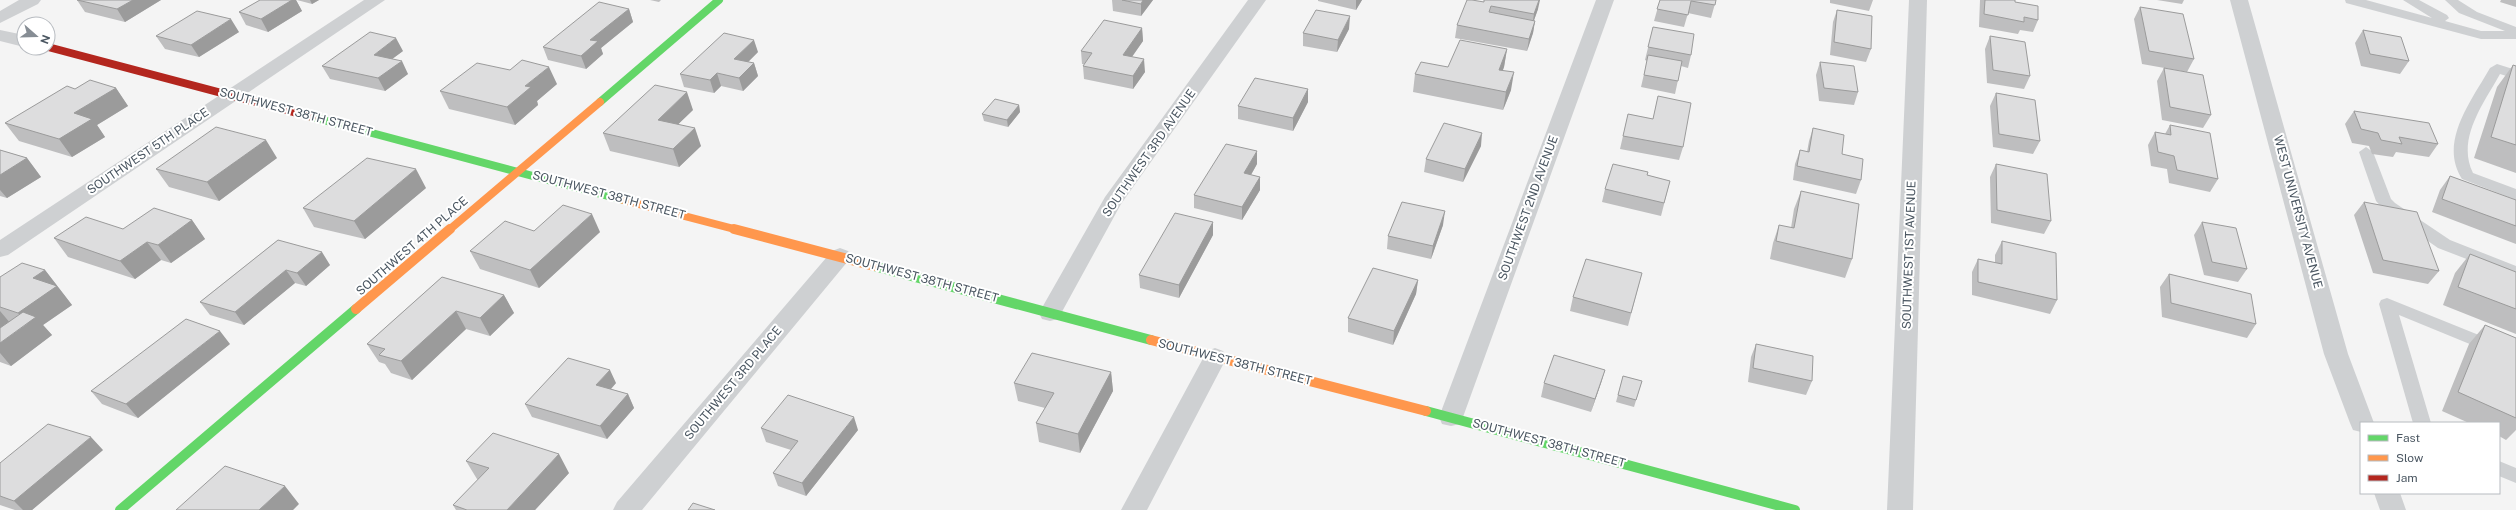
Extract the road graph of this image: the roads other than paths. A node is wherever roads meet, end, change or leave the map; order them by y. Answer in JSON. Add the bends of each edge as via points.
{"nodes":[{"id":1,"x":32,"y":0,"type":"edge"},
{"id":2,"x":376,"y":0,"type":"edge"},
{"id":3,"x":719,"y":0,"type":"edge"},
{"id":4,"x":1257,"y":0,"type":"edge"},
{"id":5,"x":1605,"y":0,"type":"edge"},
{"id":6,"x":1918,"y":0,"type":"edge"},
{"id":7,"x":2239,"y":0,"type":"edge"},
{"id":8,"x":2351,"y":0,"type":"edge"},
{"id":9,"x":2409,"y":0,"type":"edge"},
{"id":10,"x":2451,"y":0,"type":"edge"},
{"id":11,"x":0,"y":18,"type":"edge"},
{"id":12,"x":2470,"y":32,"type":"junction"},
{"id":13,"x":2516,"y":34,"type":"edge"},
{"id":14,"x":0,"y":35,"type":"edge"},
{"id":15,"x":16,"y":39,"type":"edge"},
{"id":16,"x":56,"y":49,"type":"edge"},
{"id":17,"x":2516,"y":75,"type":"edge"},
{"id":18,"x":232,"y":95,"type":"junction"},
{"id":19,"x":2366,"y":152,"type":"dead end"},
{"id":20,"x":518,"y":171,"type":"junction"},
{"id":21,"x":2516,"y":195,"type":"edge"},
{"id":22,"x":0,"y":250,"type":"edge"},
{"id":23,"x":840,"y":256,"type":"junction"},
{"id":24,"x":2516,"y":272,"type":"edge"},
{"id":25,"x":1050,"y":313,"type":"junction"},
{"id":26,"x":1215,"y":357,"type":"junction"},
{"id":27,"x":2516,"y":357,"type":"edge"},
{"id":28,"x":1451,"y":417,"type":"junction"},
{"id":29,"x":2362,"y":422,"type":"edge"},
{"id":30,"x":2422,"y":422,"type":"edge"},
{"id":31,"x":2500,"y":468,"type":"edge"},
{"id":32,"x":2516,"y":476,"type":"edge"},
{"id":33,"x":2387,"y":494,"type":"edge"},
{"id":34,"x":120,"y":510,"type":"edge"},
{"id":35,"x":626,"y":510,"type":"edge"},
{"id":36,"x":1134,"y":510,"type":"edge"},
{"id":37,"x":1796,"y":510,"type":"edge"},
{"id":38,"x":1900,"y":510,"type":"edge"},
{"id":39,"x":2393,"y":510,"type":"edge"}],
"edges":[{"from":1,"to":11,"type":"street"},
{"from":2,"to":18,"type":"street","name":"SOUTHWEST 5TH PLACE"},
{"from":3,"to":20,"type":"street","name":"SOUTHWEST 4TH PLACE"},
{"from":4,"to":25,"type":"street","name":"SOUTHWEST 3RD AVENUE","via":[[1112,202]]},
{"from":5,"to":28,"type":"street","name":"SOUTHWEST 2ND AVENUE"},
{"from":6,"to":38,"type":"street","name":"SOUTHWEST 1ST AVENUE"},
{"from":7,"to":29,"type":"street","name":"WEST UNIVERSITY AVENUE","via":[[2336,354]]},
{"from":8,"to":12,"type":"lane"},
{"from":9,"to":12,"type":"lane"},
{"from":10,"to":13,"type":"lane","via":[[2462,10],[2504,24]]},
{"from":12,"to":13,"type":"lane","via":[[2498,36]]},
{"from":14,"to":15,"type":"street"},
{"from":16,"to":18,"type":"street","name":"SOUTHWEST 38TH STREET"},
{"from":17,"to":21,"type":"lane","via":[[2497,68],[2464,127],[2459,160],[2467,176]]},
{"from":18,"to":20,"type":"street","name":"SOUTHWEST 38TH STREET"},
{"from":18,"to":22,"type":"street","name":"SOUTHWEST 5TH PLACE"},
{"from":19,"to":24,"type":"lane","via":[[2384,201],[2390,207],[2444,244]]},
{"from":20,"to":23,"type":"street","name":"SOUTHWEST 38TH STREET"},
{"from":20,"to":34,"type":"street","name":"SOUTHWEST 4TH PLACE"},
{"from":23,"to":25,"type":"street","name":"SOUTHWEST 38TH STREET"},
{"from":23,"to":35,"type":"street","name":"SOUTHWEST 3RD PLACE"},
{"from":25,"to":26,"type":"street","name":"SOUTHWEST 38TH STREET"},
{"from":26,"to":28,"type":"street","name":"SOUTHWEST 38TH STREET"},
{"from":26,"to":36,"type":"street"},
{"from":27,"to":30,"type":"lane","via":[[2386,304]]},
{"from":28,"to":37,"type":"street","name":"SOUTHWEST 38TH STREET"},
{"from":31,"to":32,"type":"lane"},
{"from":33,"to":39,"type":"street"}]}
